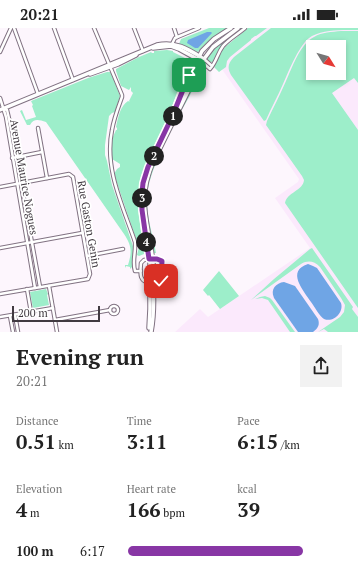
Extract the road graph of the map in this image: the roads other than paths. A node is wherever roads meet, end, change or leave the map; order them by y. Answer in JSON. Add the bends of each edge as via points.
{"nodes":[{"id":1,"x":11,"y":28,"type":"edge"},
{"id":2,"x":14,"y":28,"type":"edge"},
{"id":3,"x":54,"y":28,"type":"edge"},
{"id":4,"x":94,"y":28,"type":"edge"},
{"id":5,"x":134,"y":28,"type":"edge"},
{"id":6,"x":174,"y":28,"type":"edge"},
{"id":7,"x":199,"y":28,"type":"edge"},
{"id":8,"x":231,"y":28,"type":"edge"},
{"id":9,"x":238,"y":28,"type":"edge"},
{"id":10,"x":245,"y":28,"type":"edge"},
{"id":11,"x":177,"y":37,"type":"junction"},
{"id":12,"x":172,"y":45,"type":"junction"},
{"id":13,"x":143,"y":51,"type":"junction"},
{"id":14,"x":0,"y":52,"type":"edge"},
{"id":15,"x":198,"y":58,"type":"junction"},
{"id":16,"x":203,"y":60,"type":"junction"},
{"id":17,"x":110,"y":66,"type":"junction"},
{"id":18,"x":73,"y":80,"type":"junction"},
{"id":19,"x":38,"y":94,"type":"junction"},
{"id":20,"x":0,"y":98,"type":"edge"},
{"id":21,"x":2,"y":109,"type":"edge"},
{"id":22,"x":38,"y":128,"type":"dead end"},
{"id":23,"x":42,"y":152,"type":"junction"},
{"id":24,"x":17,"y":157,"type":"junction"},
{"id":25,"x":12,"y":158,"type":"junction"},
{"id":26,"x":47,"y":178,"type":"junction"},
{"id":27,"x":22,"y":182,"type":"junction"},
{"id":28,"x":17,"y":183,"type":"junction"},
{"id":29,"x":0,"y":186,"type":"edge"},
{"id":30,"x":82,"y":233,"type":"junction"},
{"id":31,"x":32,"y":242,"type":"junction"},
{"id":32,"x":27,"y":243,"type":"junction"},
{"id":33,"x":0,"y":248,"type":"edge"},
{"id":34,"x":123,"y":249,"type":"dead end"},
{"id":35,"x":87,"y":256,"type":"junction"},
{"id":36,"x":151,"y":259,"type":"junction"},
{"id":37,"x":141,"y":271,"type":"junction"},
{"id":38,"x":152,"y":283,"type":"junction"},
{"id":39,"x":49,"y":286,"type":"junction"},
{"id":40,"x":40,"y":287,"type":"junction"},
{"id":41,"x":35,"y":288,"type":"junction"},
{"id":42,"x":27,"y":289,"type":"junction"},
{"id":43,"x":0,"y":294,"type":"edge"},
{"id":44,"x":53,"y":308,"type":"junction"},
{"id":45,"x":110,"y":310,"type":"dead end"},
{"id":46,"x":31,"y":312,"type":"junction"},
{"id":47,"x":15,"y":315,"type":"junction"},
{"id":48,"x":10,"y":316,"type":"junction"},
{"id":49,"x":0,"y":317,"type":"edge"},
{"id":50,"x":55,"y":320,"type":"junction"},
{"id":51,"x":13,"y":332,"type":"edge"},
{"id":52,"x":18,"y":332,"type":"edge"},
{"id":53,"x":57,"y":332,"type":"edge"},
{"id":54,"x":150,"y":332,"type":"edge"}],
"edges":[{"from":1,"to":14,"type":"street"},
{"from":2,"to":19,"type":"street"},
{"from":3,"to":18,"type":"street"},
{"from":4,"to":17,"type":"street"},
{"from":5,"to":13,"type":"street"},
{"from":6,"to":11,"type":"street"},
{"from":7,"to":11,"type":"street"},
{"from":8,"to":15,"type":"main road","via":[[210,43]]},
{"from":9,"to":16,"type":"main road","via":[[213,47]]},
{"from":10,"to":16,"type":"street","via":[[223,46],[211,67]]},
{"from":11,"to":12,"type":"street"},
{"from":12,"to":13,"type":"main road","via":[[165,43]]},
{"from":12,"to":15,"type":"main road"},
{"from":13,"to":17,"type":"main road"},
{"from":15,"to":16,"type":"main road"},
{"from":15,"to":36,"type":"main road","via":[[143,183],[142,210]]},
{"from":16,"to":36,"type":"main road","via":[[151,167],[146,184],[144,210]]},
{"from":17,"to":18,"type":"main road"},
{"from":17,"to":37,"type":"street","via":[[122,97],[112,130],[111,169],[135,242],[134,269]]},
{"from":18,"to":19,"type":"main road"},
{"from":19,"to":21,"type":"main road"},
{"from":20,"to":21,"type":"street"},
{"from":21,"to":24,"type":"street","name":"Avenue Maurice Nogues","via":[[7,110]]},
{"from":21,"to":25,"type":"street","name":"Avenue Maurice Nogues"},
{"from":22,"to":23,"type":"street"},
{"from":23,"to":24,"type":"street"},
{"from":23,"to":26,"type":"street"},
{"from":24,"to":25,"type":"street"},
{"from":24,"to":27,"type":"street","name":"Avenue Maurice Nogues"},
{"from":25,"to":28,"type":"street","name":"Avenue Maurice Nogues"},
{"from":26,"to":27,"type":"street"},
{"from":26,"to":30,"type":"street","name":"Rue Gaston Genin","via":[[69,174],[73,177]]},
{"from":27,"to":28,"type":"street"},
{"from":27,"to":31,"type":"street","name":"Avenue Maurice Nogues"},
{"from":28,"to":29,"type":"street"},
{"from":28,"to":32,"type":"street","name":"Avenue Maurice Nogues"},
{"from":30,"to":31,"type":"street"},
{"from":30,"to":35,"type":"street","name":"Rue Gaston Genin"},
{"from":31,"to":32,"type":"street"},
{"from":31,"to":40,"type":"street","name":"Avenue Maurice Nogues"},
{"from":32,"to":33,"type":"street"},
{"from":32,"to":41,"type":"street","name":"Avenue Maurice Nogues"},
{"from":34,"to":35,"type":"street"},
{"from":35,"to":39,"type":"street","name":"Rue Gaston Genin","via":[[88,279]]},
{"from":36,"to":37,"type":"street","via":[[142,262]]},
{"from":36,"to":38,"type":"main road"},
{"from":36,"to":38,"type":"street","via":[[160,260],[162,263],[162,280]]},
{"from":37,"to":38,"type":"street","via":[[143,281]]},
{"from":38,"to":54,"type":"main road","via":[[153,308]]},
{"from":39,"to":40,"type":"street"},
{"from":39,"to":44,"type":"street"},
{"from":40,"to":41,"type":"street"},
{"from":41,"to":42,"type":"street"},
{"from":42,"to":43,"type":"street"},
{"from":42,"to":46,"type":"street"},
{"from":44,"to":46,"type":"street"},
{"from":44,"to":50,"type":"street"},
{"from":45,"to":50,"type":"street"},
{"from":46,"to":47,"type":"street"},
{"from":47,"to":48,"type":"street"},
{"from":47,"to":52,"type":"street"},
{"from":48,"to":49,"type":"street"},
{"from":48,"to":51,"type":"street"},
{"from":50,"to":53,"type":"street"}]}
